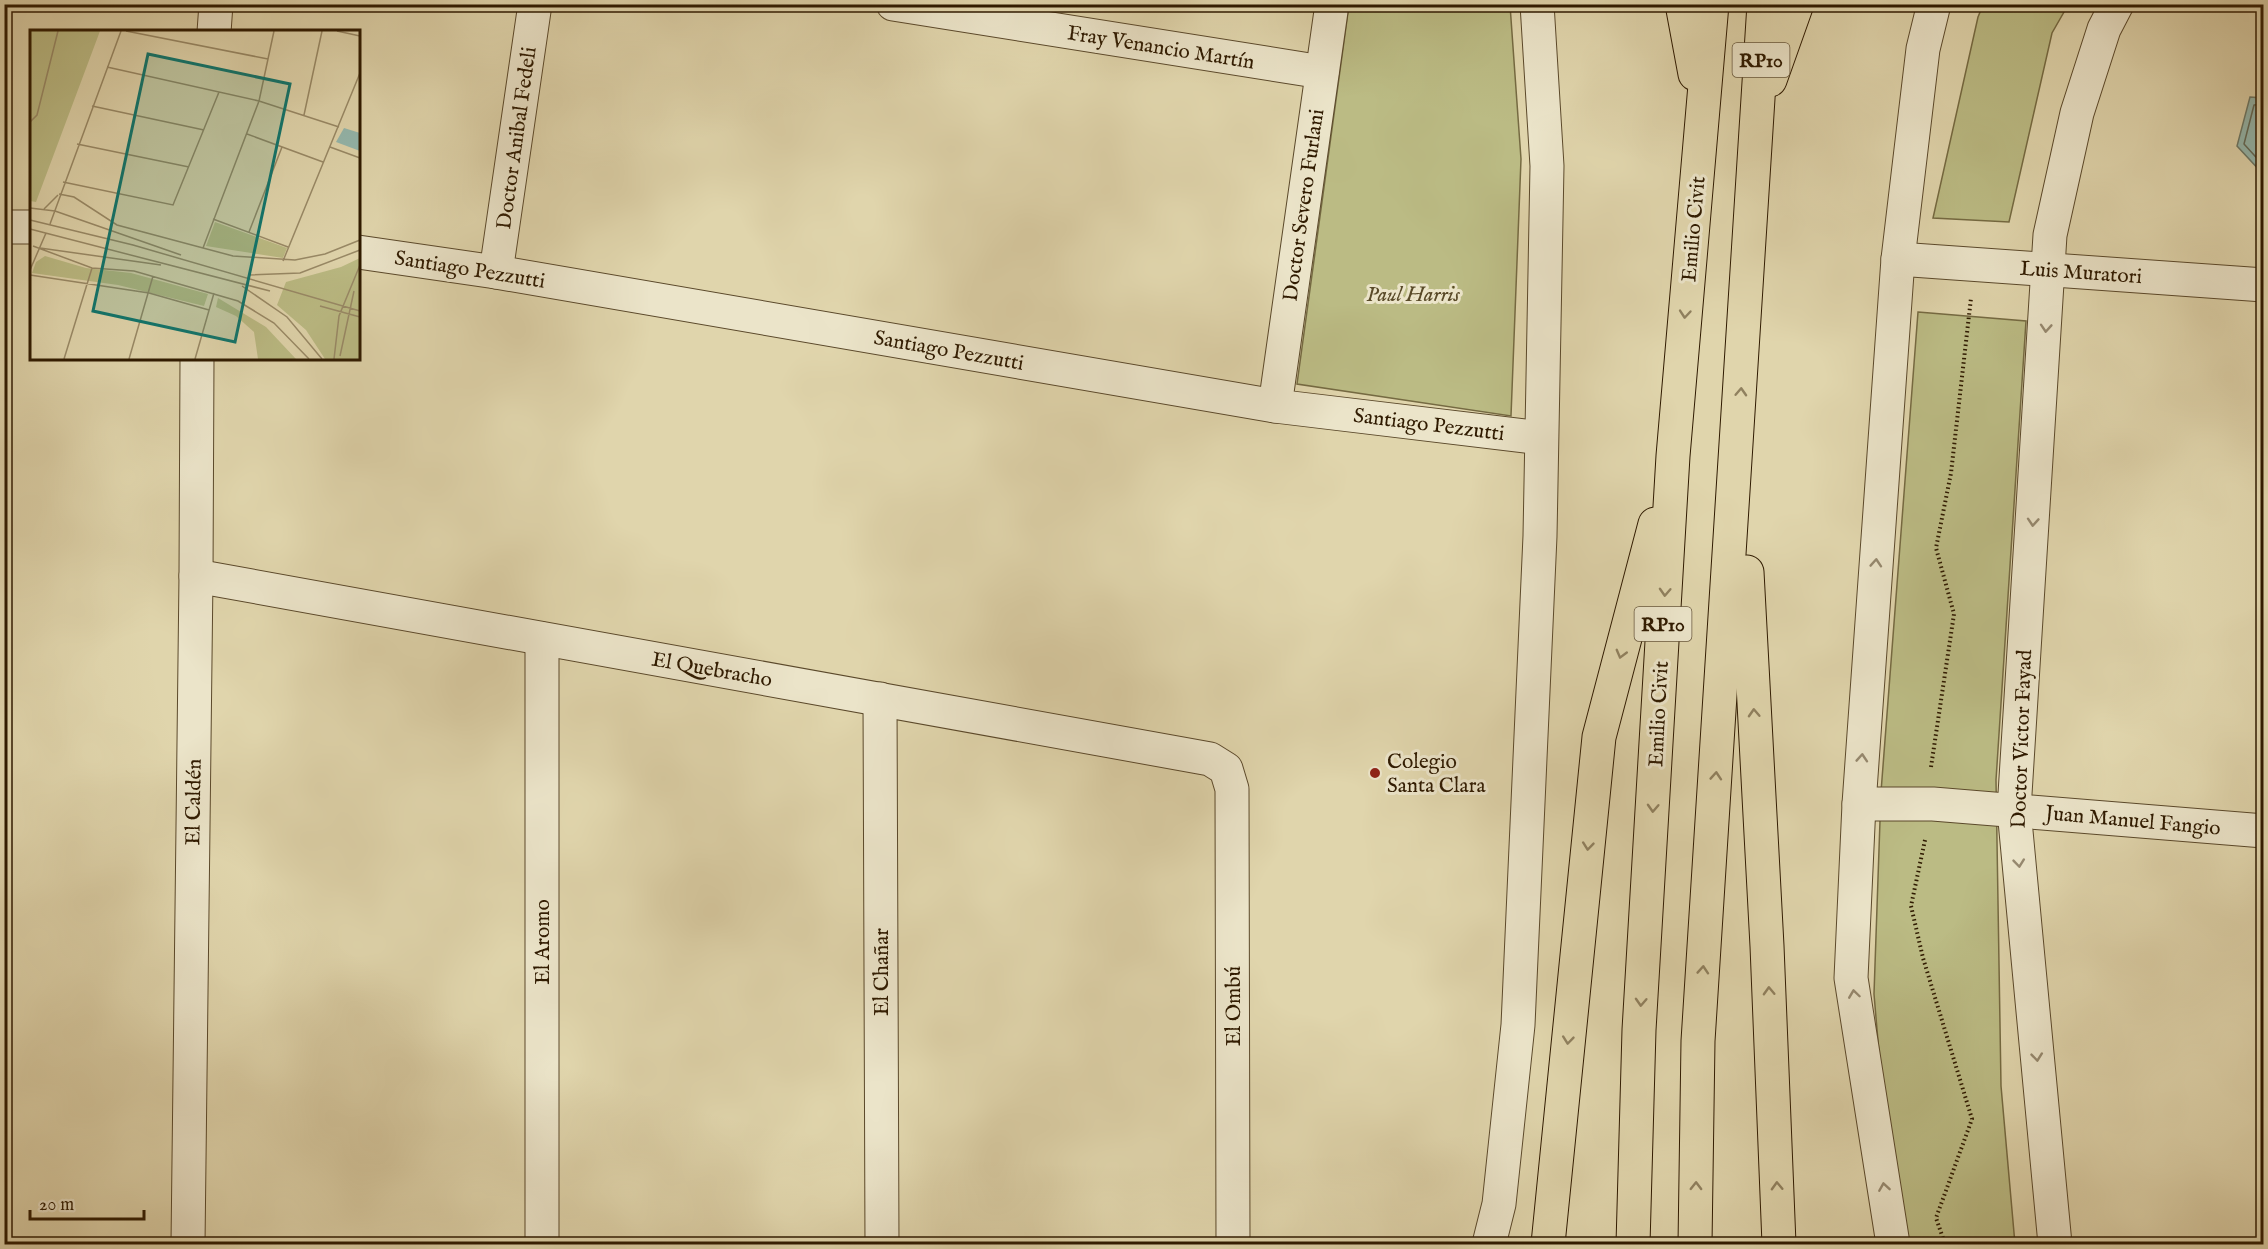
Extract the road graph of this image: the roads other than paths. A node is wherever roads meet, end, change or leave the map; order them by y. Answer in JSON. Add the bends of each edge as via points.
{"nodes":[{"id":1,"x":216,"y":4,"type":"edge"},
{"id":2,"x":535,"y":4,"type":"edge"},
{"id":3,"x":893,"y":4,"type":"edge"},
{"id":4,"x":1332,"y":4,"type":"edge"},
{"id":5,"x":1537,"y":4,"type":"edge"},
{"id":6,"x":1682,"y":4,"type":"edge"},
{"id":7,"x":1712,"y":4,"type":"edge"},
{"id":8,"x":1764,"y":4,"type":"edge"},
{"id":9,"x":1797,"y":4,"type":"edge"},
{"id":10,"x":1934,"y":4,"type":"edge"},
{"id":11,"x":2117,"y":4,"type":"edge"},
{"id":12,"x":214,"y":30,"type":"edge"},
{"id":13,"x":1322,"y":72,"type":"junction"},
{"id":14,"x":1702,"y":116,"type":"junction"},
{"id":15,"x":1757,"y":116,"type":"junction"},
{"id":16,"x":4,"y":227,"type":"edge"},
{"id":17,"x":30,"y":227,"type":"edge"},
{"id":18,"x":360,"y":252,"type":"edge"},
{"id":19,"x":1898,"y":259,"type":"junction"},
{"id":20,"x":2049,"y":269,"type":"junction"},
{"id":21,"x":496,"y":272,"type":"junction"},
{"id":22,"x":2264,"y":285,"type":"edge"},
{"id":23,"x":197,"y":360,"type":"edge"},
{"id":24,"x":1275,"y":406,"type":"junction"},
{"id":25,"x":1738,"y":426,"type":"junction"},
{"id":26,"x":1541,"y":438,"type":"junction"},
{"id":27,"x":1673,"y":456,"type":"junction"},
{"id":28,"x":196,"y":576,"type":"junction"},
{"id":29,"x":542,"y":639,"type":"junction"},
{"id":30,"x":880,"y":699,"type":"junction"},
{"id":31,"x":1226,"y":769,"type":"joint"},
{"id":32,"x":1859,"y":804,"type":"junction"},
{"id":33,"x":2014,"y":810,"type":"junction"},
{"id":34,"x":2264,"y":831,"type":"edge"},
{"id":35,"x":188,"y":1245,"type":"edge"},
{"id":36,"x":542,"y":1245,"type":"edge"},
{"id":37,"x":882,"y":1245,"type":"edge"},
{"id":38,"x":1233,"y":1245,"type":"edge"},
{"id":39,"x":1489,"y":1245,"type":"edge"},
{"id":40,"x":1548,"y":1245,"type":"edge"},
{"id":41,"x":1633,"y":1245,"type":"edge"},
{"id":42,"x":1695,"y":1245,"type":"edge"},
{"id":43,"x":1779,"y":1245,"type":"edge"},
{"id":44,"x":1893,"y":1245,"type":"edge"},
{"id":45,"x":2055,"y":1245,"type":"edge"}],
"edges":[{"from":1,"to":12,"type":"street"},
{"from":2,"to":21,"type":"street","name":"Doctor Anibal Fedeli"},
{"from":3,"to":13,"type":"street","name":"Fray Venancio Martín"},
{"from":4,"to":13,"type":"street","name":"Doctor Severo Furlani"},
{"from":5,"to":26,"type":"street","via":[[1547,166]]},
{"from":6,"to":14,"type":"highway"},
{"from":7,"to":14,"type":"highway","name":"Emilio Civit","number":"RP10"},
{"from":8,"to":15,"type":"highway","number":"RP10"},
{"from":9,"to":15,"type":"highway"},
{"from":10,"to":19,"type":"street","via":[[1923,49]]},
{"from":11,"to":20,"type":"street","name":"Doctor Victor Fayad","via":[[2104,29],[2077,113],[2050,235]]},
{"from":13,"to":24,"type":"street","name":"Doctor Severo Furlani"},
{"from":14,"to":27,"type":"highway","name":"Emilio Civit","number":"RP10","one_way":true},
{"from":25,"to":15,"type":"highway","number":"RP10","one_way":true},
{"from":16,"to":17,"type":"street"},
{"from":18,"to":21,"type":"street","name":"Santiago Pezzutti"},
{"from":19,"to":20,"type":"street","name":"Luis Muratori"},
{"from":32,"to":19,"type":"street","one_way":true},
{"from":20,"to":22,"type":"street","name":"Luis Muratori"},
{"from":20,"to":33,"type":"street","name":"Doctor Victor Fayad","one_way":true},
{"from":21,"to":24,"type":"street","name":"Santiago Pezzutti"},
{"from":23,"to":28,"type":"street","name":"El Caldén"},
{"from":24,"to":26,"type":"street","name":"Santiago Pezzutti"},
{"from":42,"to":25,"type":"highway","number":"RP10","one_way":true,"via":[[1698,1041]]},
{"from":43,"to":25,"type":"highway","one_way":true},
{"from":26,"to":39,"type":"street","via":[[1518,1025],[1498,1204]]},
{"from":27,"to":40,"type":"highway","one_way":true,"via":[[1599,736]]},
{"from":27,"to":41,"type":"highway","name":"Emilio Civit","number":"RP10","one_way":true,"via":[[1640,1030]]},
{"from":28,"to":29,"type":"street","name":"El Quebracho"},
{"from":28,"to":35,"type":"street","name":"El Caldén"},
{"from":29,"to":30,"type":"street","name":"El Quebracho"},
{"from":29,"to":36,"type":"street","name":"El Aromo"},
{"from":30,"to":31,"type":"street","name":"El Quebracho","via":[[1210,759]]},
{"from":30,"to":37,"type":"street","name":"El Chañar"},
{"from":31,"to":38,"type":"street","name":"El Ombú","via":[[1232,789]]},
{"from":32,"to":33,"type":"street","name":"Juan Manuel Fangio"},
{"from":44,"to":32,"type":"street","one_way":true,"via":[[1851,978]]},
{"from":33,"to":34,"type":"street","name":"Juan Manuel Fangio"},
{"from":33,"to":45,"type":"street","name":"Doctor Victor Fayad","one_way":true}]}
